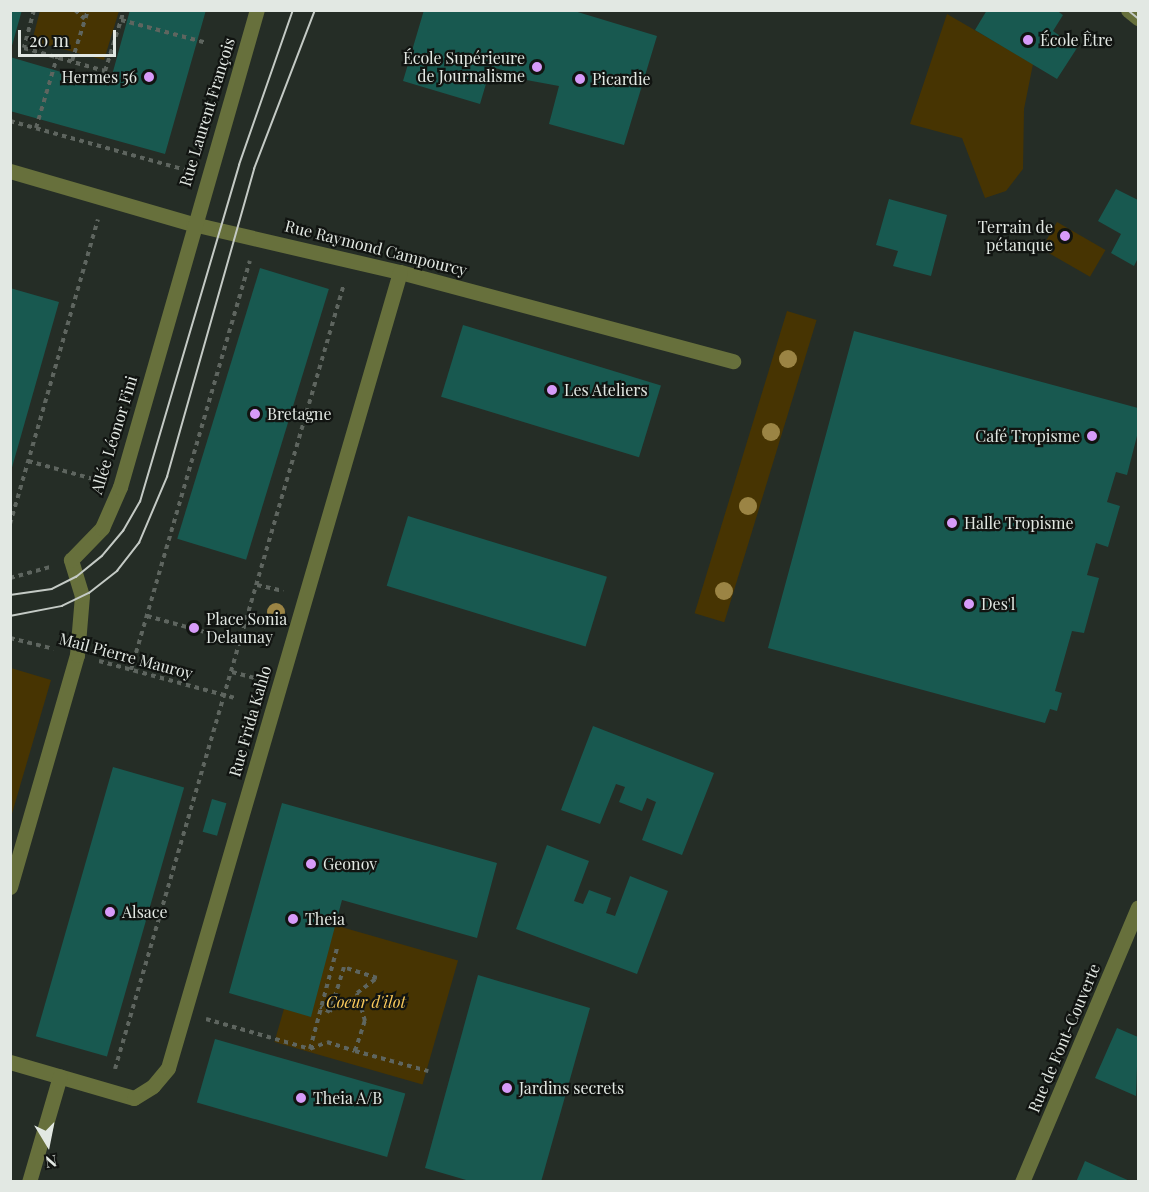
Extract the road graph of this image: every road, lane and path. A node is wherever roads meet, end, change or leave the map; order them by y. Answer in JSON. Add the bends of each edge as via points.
{"nodes":[{"id":1,"x":34,"y":10,"type":"edge"},
{"id":2,"x":75,"y":10,"type":"edge"},
{"id":3,"x":88,"y":10,"type":"edge"},
{"id":4,"x":124,"y":10,"type":"edge"},
{"id":5,"x":257,"y":10,"type":"edge"},
{"id":6,"x":1128,"y":10,"type":"edge"},
{"id":7,"x":1138,"y":18,"type":"edge"},
{"id":8,"x":85,"y":19,"type":"junction"},
{"id":9,"x":122,"y":20,"type":"junction"},
{"id":10,"x":207,"y":44,"type":"dead end"},
{"id":11,"x":57,"y":57,"type":"junction"},
{"id":12,"x":72,"y":61,"type":"junction"},
{"id":13,"x":10,"y":122,"type":"edge"},
{"id":14,"x":36,"y":128,"type":"junction"},
{"id":15,"x":10,"y":171,"type":"edge"},
{"id":16,"x":206,"y":175,"type":"junction"},
{"id":17,"x":104,"y":198,"type":"junction"},
{"id":18,"x":192,"y":224,"type":"junction"},
{"id":19,"x":257,"y":238,"type":"junction"},
{"id":20,"x":351,"y":260,"type":"junction"},
{"id":21,"x":400,"y":272,"type":"junction"},
{"id":22,"x":733,"y":361,"type":"dead end"},
{"id":23,"x":28,"y":461,"type":"junction"},
{"id":24,"x":120,"y":487,"type":"junction"},
{"id":25,"x":10,"y":524,"type":"edge"},
{"id":26,"x":71,"y":560,"type":"junction"},
{"id":27,"x":10,"y":578,"type":"edge"},
{"id":28,"x":147,"y":616,"type":"junction"},
{"id":29,"x":10,"y":638,"type":"edge"},
{"id":30,"x":241,"y":642,"type":"junction"},
{"id":31,"x":77,"y":655,"type":"junction"},
{"id":32,"x":131,"y":669,"type":"junction"},
{"id":33,"x":225,"y":696,"type":"junction"},
{"id":34,"x":235,"y":698,"type":"dead end"},
{"id":35,"x":10,"y":887,"type":"edge"},
{"id":36,"x":1138,"y":908,"type":"edge"},
{"id":37,"x":337,"y":948,"type":"dead end"},
{"id":38,"x":320,"y":1008,"type":"junction"},
{"id":39,"x":185,"y":1013,"type":"junction"},
{"id":40,"x":310,"y":1048,"type":"junction"},
{"id":41,"x":355,"y":1051,"type":"junction"},
{"id":42,"x":10,"y":1062,"type":"edge"},
{"id":43,"x":428,"y":1071,"type":"dead end"},
{"id":44,"x":60,"y":1076,"type":"junction"},
{"id":45,"x":108,"y":1091,"type":"junction"},
{"id":46,"x":29,"y":1182,"type":"edge"},
{"id":47,"x":1022,"y":1182,"type":"edge"}],
"edges":[{"from":1,"to":11,"type":"path","via":[[24,48]]},
{"from":2,"to":8,"type":"path"},
{"from":3,"to":8,"type":"path"},
{"from":4,"to":9,"type":"path"},
{"from":5,"to":16,"type":"street","name":"Rue Laurent François"},
{"from":6,"to":7,"type":"street"},
{"from":8,"to":12,"type":"path"},
{"from":9,"to":10,"type":"path"},
{"from":9,"to":12,"type":"path","via":[[105,71]]},
{"from":11,"to":12,"type":"path"},
{"from":11,"to":14,"type":"path"},
{"from":13,"to":14,"type":"path"},
{"from":14,"to":16,"type":"path"},
{"from":15,"to":17,"type":"street","name":"Rue Raymond Campourcy"},
{"from":16,"to":18,"type":"street","name":"Rue Laurent François"},
{"from":17,"to":18,"type":"street","name":"Rue Raymond Campourcy"},
{"from":17,"to":23,"type":"path"},
{"from":18,"to":19,"type":"street","name":"Rue Raymond Campourcy"},
{"from":18,"to":24,"type":"street","name":"Allée Léonor Fini"},
{"from":19,"to":20,"type":"street","name":"Rue Raymond Campourcy"},
{"from":19,"to":28,"type":"path"},
{"from":20,"to":21,"type":"street","name":"Rue Raymond Campourcy"},
{"from":20,"to":30,"type":"path"},
{"from":21,"to":22,"type":"street","name":"Rue Raymond Campourcy"},
{"from":21,"to":39,"type":"street","name":"Rue Frida Kahlo"},
{"from":23,"to":24,"type":"path"},
{"from":23,"to":25,"type":"path"},
{"from":24,"to":26,"type":"street","name":"Allée Léonor Fini","via":[[102,528]]},
{"from":26,"to":27,"type":"path"},
{"from":26,"to":31,"type":"street","via":[[82,596]]},
{"from":28,"to":30,"type":"path"},
{"from":28,"to":32,"type":"path"},
{"from":29,"to":31,"type":"path","name":"Mail Pierre Mauroy"},
{"from":30,"to":33,"type":"path"},
{"from":31,"to":32,"type":"path","name":"Mail Pierre Mauroy"},
{"from":31,"to":35,"type":"street"},
{"from":32,"to":33,"type":"path","name":"Mail Pierre Mauroy"},
{"from":33,"to":34,"type":"path","name":"Mail Pierre Mauroy"},
{"from":33,"to":45,"type":"path"},
{"from":36,"to":47,"type":"street","name":"Rue de Font-Couverte"},
{"from":37,"to":38,"type":"path"},
{"from":38,"to":40,"type":"path"},
{"from":38,"to":41,"type":"path","via":[[330,1012],[344,967],[377,978],[357,993],[365,1021]]},
{"from":39,"to":40,"type":"path"},
{"from":39,"to":45,"type":"street","name":"Rue Frida Kahlo","via":[[168,1068],[153,1086],[134,1098]]},
{"from":40,"to":41,"type":"path","via":[[327,1042]]},
{"from":41,"to":43,"type":"path"},
{"from":42,"to":44,"type":"street"},
{"from":44,"to":45,"type":"street"},
{"from":44,"to":46,"type":"street"}]}
